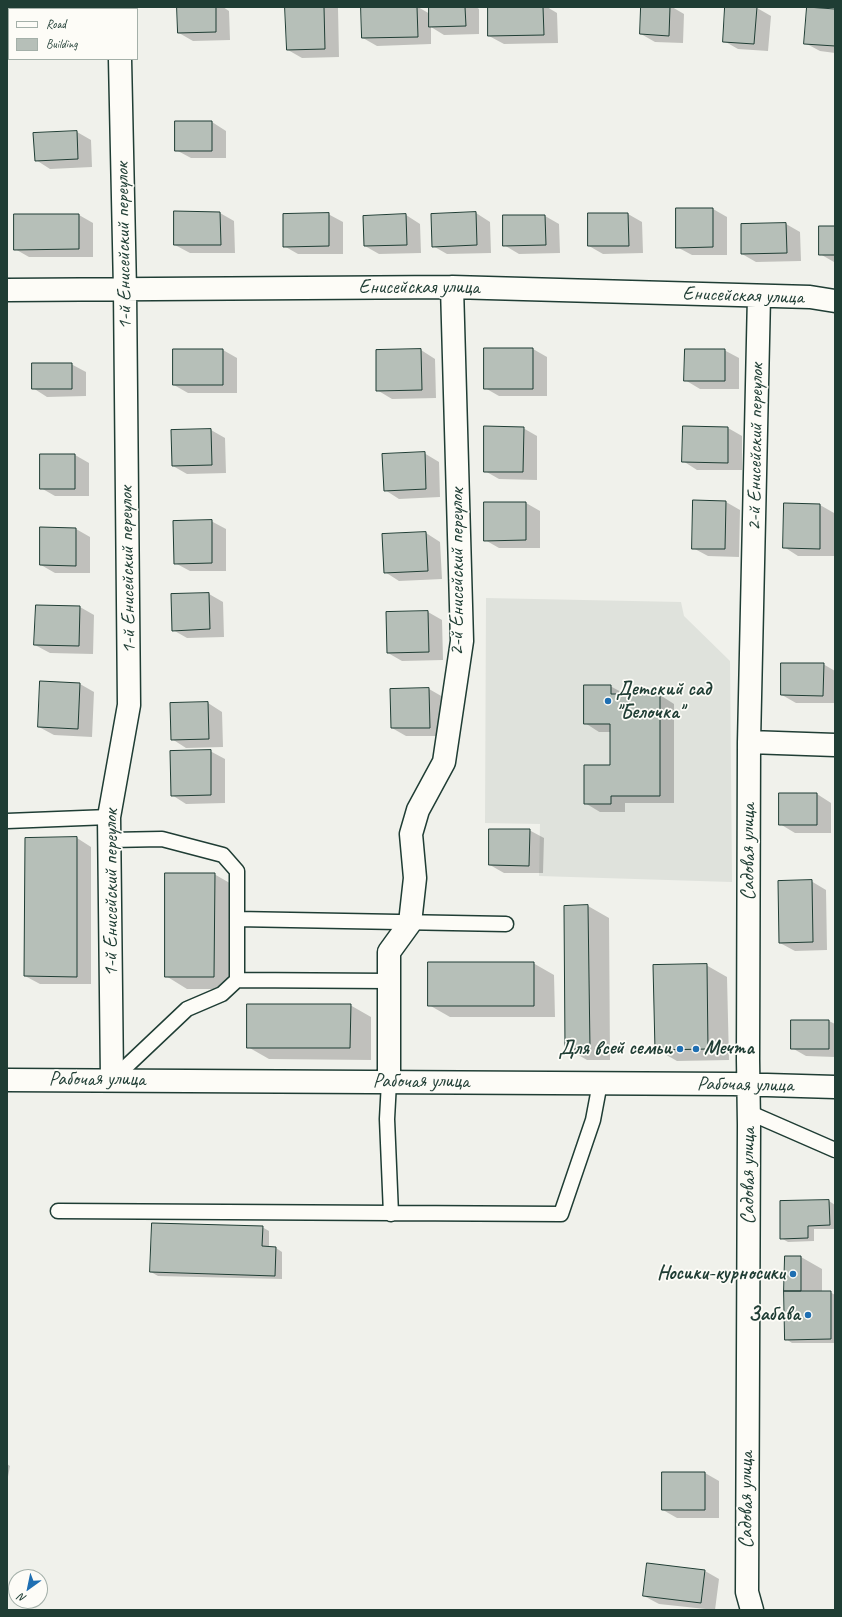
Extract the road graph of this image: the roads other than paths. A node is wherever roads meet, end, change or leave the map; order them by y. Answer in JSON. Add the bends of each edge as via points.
{"nodes":[{"id":1,"x":120,"y":60,"type":"edge"},
{"id":2,"x":452,"y":287,"type":"junction"},
{"id":3,"x":7,"y":290,"type":"edge"},
{"id":4,"x":125,"y":290,"type":"junction"},
{"id":5,"x":759,"y":296,"type":"junction"},
{"id":6,"x":834,"y":300,"type":"edge"},
{"id":7,"x":749,"y":742,"type":"junction"},
{"id":8,"x":835,"y":745,"type":"edge"},
{"id":9,"x":109,"y":817,"type":"junction"},
{"id":10,"x":7,"y":821,"type":"edge"},
{"id":11,"x":110,"y":840,"type":"junction"},
{"id":12,"x":237,"y":919,"type":"junction"},
{"id":13,"x":410,"y":922,"type":"junction"},
{"id":14,"x":506,"y":924,"type":"dead end"},
{"id":15,"x":237,"y":980,"type":"junction"},
{"id":16,"x":389,"y":981,"type":"junction"},
{"id":17,"x":7,"y":1080,"type":"edge"},
{"id":18,"x":112,"y":1080,"type":"junction"},
{"id":19,"x":389,"y":1082,"type":"junction"},
{"id":20,"x":600,"y":1083,"type":"junction"},
{"id":21,"x":748,"y":1084,"type":"junction"},
{"id":22,"x":835,"y":1087,"type":"edge"},
{"id":23,"x":748,"y":1112,"type":"junction"},
{"id":24,"x":835,"y":1150,"type":"edge"},
{"id":25,"x":58,"y":1211,"type":"dead end"},
{"id":26,"x":391,"y":1214,"type":"junction"},
{"id":27,"x":752,"y":1610,"type":"edge"}],
"edges":[{"from":1,"to":4,"type":"street","name":"1-й Енисейский переулок"},
{"from":2,"to":4,"type":"street","name":"Енисейская улица"},
{"from":2,"to":5,"type":"street","name":"Енисейская улица"},
{"from":2,"to":13,"type":"street","name":"2-й Енисейский переулок","via":[[462,641],[444,762],[418,810],[411,834],[415,878]]},
{"from":3,"to":4,"type":"street","name":"Енисейская улица"},
{"from":4,"to":9,"type":"street","name":"1-й Енисейский переулок","via":[[129,705]]},
{"from":5,"to":6,"type":"street","name":"Енисейская улица"},
{"from":5,"to":7,"type":"street","name":"2-й Енисейский переулок"},
{"from":7,"to":8,"type":"street"},
{"from":7,"to":21,"type":"street","name":"Садовая улица"},
{"from":9,"to":10,"type":"lane"},
{"from":9,"to":11,"type":"street","name":"1-й Енисейский переулок"},
{"from":11,"to":12,"type":"lane","via":[[162,839],[222,855],[237,871]]},
{"from":11,"to":18,"type":"street","name":"1-й Енисейский переулок"},
{"from":12,"to":13,"type":"lane"},
{"from":12,"to":15,"type":"lane"},
{"from":13,"to":14,"type":"lane"},
{"from":13,"to":16,"type":"street","name":"2-й Енисейский переулок","via":[[389,952]]},
{"from":15,"to":16,"type":"lane"},
{"from":15,"to":18,"type":"lane","via":[[222,994],[187,1009]]},
{"from":16,"to":19,"type":"street","name":"2-й Енисейский переулок"},
{"from":17,"to":18,"type":"street","name":"Рабочая улица"},
{"from":18,"to":19,"type":"street","name":"Рабочая улица"},
{"from":19,"to":20,"type":"street","name":"Рабочая улица"},
{"from":19,"to":26,"type":"lane","via":[[387,1119]]},
{"from":20,"to":21,"type":"street","name":"Рабочая улица"},
{"from":20,"to":26,"type":"lane","via":[[593,1120],[561,1214]]},
{"from":21,"to":22,"type":"street","name":"Рабочая улица"},
{"from":21,"to":23,"type":"street","name":"Садовая улица"},
{"from":23,"to":24,"type":"lane"},
{"from":23,"to":27,"type":"street","name":"Садовая улица","via":[[750,1125],[747,1592]]},
{"from":25,"to":26,"type":"lane"}]}
